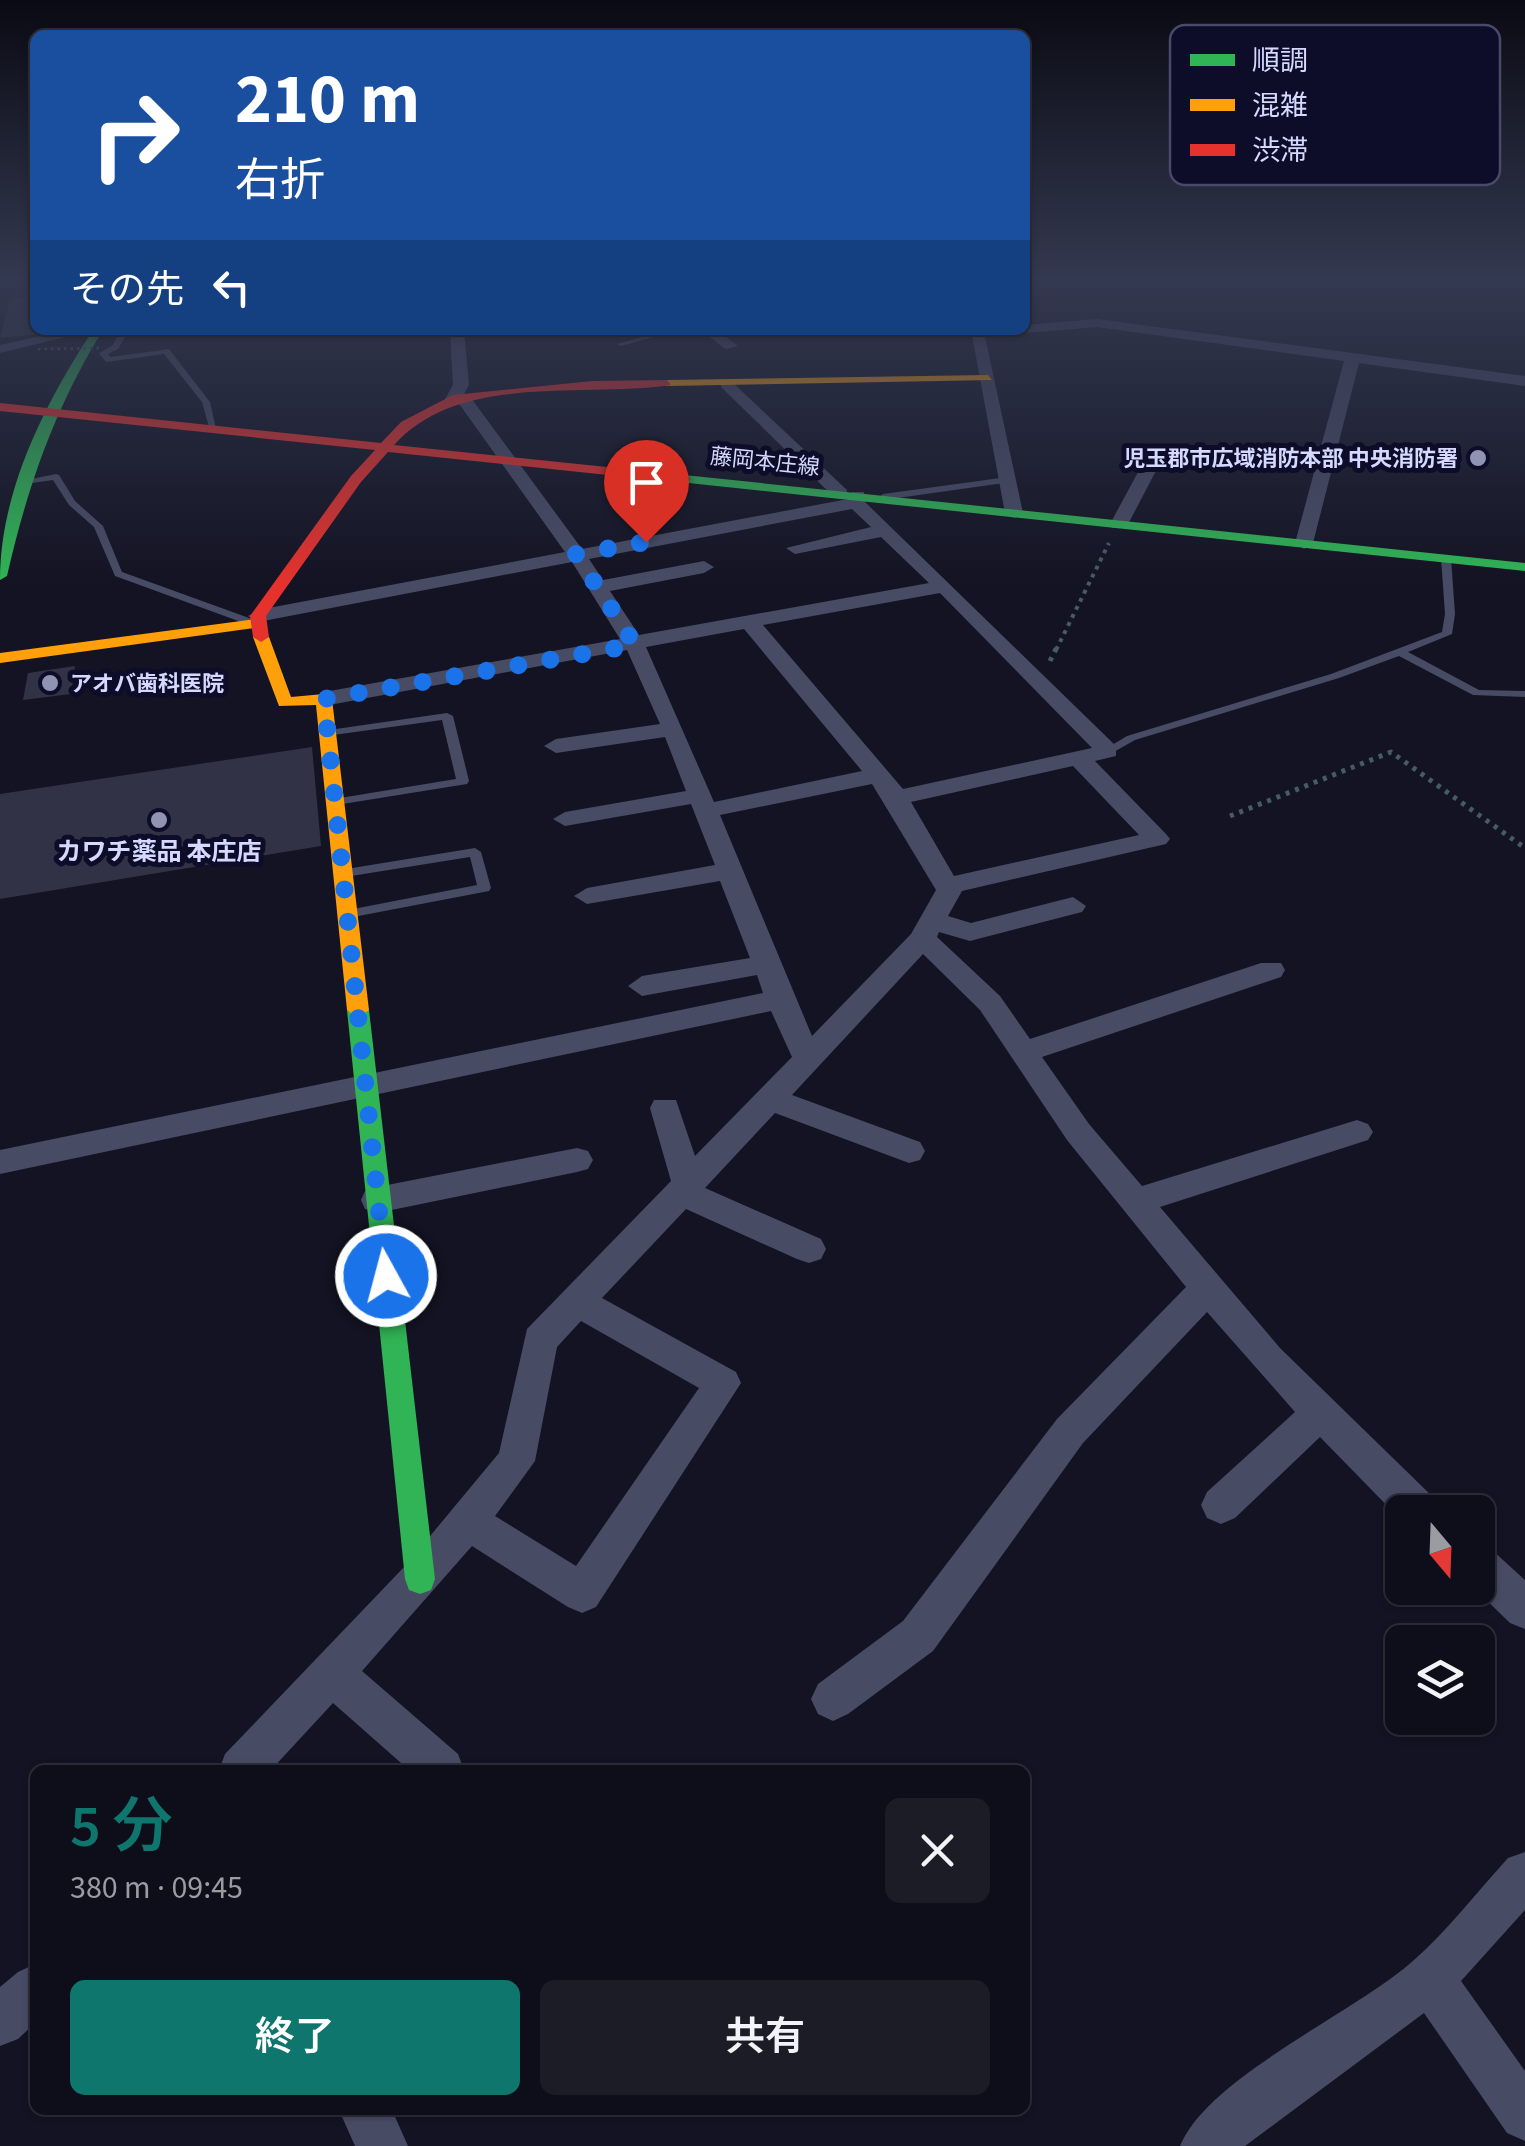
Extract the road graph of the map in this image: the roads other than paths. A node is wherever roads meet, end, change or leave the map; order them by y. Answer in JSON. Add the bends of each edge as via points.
{"nodes":[{"id":1,"x":64,"y":381,"type":"edge"},
{"id":2,"x":190,"y":381,"type":"edge"},
{"id":3,"x":461,"y":381,"type":"edge"},
{"id":4,"x":851,"y":381,"type":"edge"},
{"id":5,"x":989,"y":381,"type":"edge"},
{"id":6,"x":1346,"y":381,"type":"edge"},
{"id":7,"x":726,"y":384,"type":"junction"},
{"id":8,"x":453,"y":399,"type":"junction"},
{"id":9,"x":17,"y":402,"type":"edge"},
{"id":10,"x":48,"y":411,"type":"junction"},
{"id":11,"x":212,"y":427,"type":"junction"},
{"id":12,"x":10,"y":435,"type":"dead end"},
{"id":13,"x":388,"y":445,"type":"junction"},
{"id":14,"x":506,"y":459,"type":"junction"},
{"id":15,"x":1149,"y":467,"type":"dead end"},
{"id":16,"x":1008,"y":480,"type":"junction"},
{"id":17,"x":22,"y":482,"type":"junction"},
{"id":18,"x":858,"y":498,"type":"junction"},
{"id":19,"x":1014,"y":513,"type":"junction"},
{"id":20,"x":1119,"y":524,"type":"junction"},
{"id":21,"x":886,"y":530,"type":"junction"},
{"id":22,"x":1304,"y":543,"type":"junction"},
{"id":23,"x":795,"y":548,"type":"dead end"},
{"id":24,"x":576,"y":554,"type":"junction"},
{"id":25,"x":1446,"y":558,"type":"junction"},
{"id":26,"x":1525,"y":566,"type":"edge"},
{"id":27,"x":704,"y":567,"type":"dead end"},
{"id":28,"x":0,"y":576,"type":"edge"},
{"id":29,"x":944,"y":586,"type":"junction"},
{"id":30,"x":598,"y":587,"type":"junction"},
{"id":31,"x":257,"y":620,"type":"junction"},
{"id":32,"x":750,"y":624,"type":"junction"},
{"id":33,"x":635,"y":645,"type":"junction"},
{"id":34,"x":1400,"y":652,"type":"junction"},
{"id":35,"x":0,"y":658,"type":"edge"},
{"id":36,"x":1525,"y":694,"type":"edge"},
{"id":37,"x":324,"y":699,"type":"junction"},
{"id":38,"x":673,"y":729,"type":"junction"},
{"id":39,"x":326,"y":733,"type":"junction"},
{"id":40,"x":556,"y":746,"type":"dead end"},
{"id":41,"x":1108,"y":751,"type":"junction"},
{"id":42,"x":1078,"y":758,"type":"junction"},
{"id":43,"x":879,"y":775,"type":"junction"},
{"id":44,"x":897,"y":798,"type":"junction"},
{"id":45,"x":334,"y":804,"type":"junction"},
{"id":46,"x":701,"y":804,"type":"junction"},
{"id":47,"x":565,"y":819,"type":"dead end"},
{"id":48,"x":730,"y":870,"type":"junction"},
{"id":49,"x":342,"y":874,"type":"junction"},
{"id":50,"x":947,"y":886,"type":"junction"},
{"id":51,"x":587,"y":896,"type":"dead end"},
{"id":52,"x":1073,"y":906,"type":"dead end"},
{"id":53,"x":344,"y":915,"type":"junction"},
{"id":54,"x":928,"y":930,"type":"junction"},
{"id":55,"x":768,"y":964,"type":"junction"},
{"id":56,"x":1271,"y":970,"type":"dead end"},
{"id":57,"x":642,"y":986,"type":"dead end"},
{"id":58,"x":780,"y":999,"type":"junction"},
{"id":59,"x":1024,"y":1052,"type":"junction"},
{"id":60,"x":809,"y":1062,"type":"junction"},
{"id":61,"x":364,"y":1087,"type":"junction"},
{"id":62,"x":772,"y":1100,"type":"junction"},
{"id":63,"x":665,"y":1108,"type":"dead end"},
{"id":64,"x":1358,"y":1132,"type":"dead end"},
{"id":65,"x":909,"y":1151,"type":"dead end"},
{"id":66,"x":577,"y":1160,"type":"dead end"},
{"id":67,"x":0,"y":1162,"type":"edge"},
{"id":68,"x":686,"y":1190,"type":"junction"},
{"id":69,"x":377,"y":1200,"type":"junction"},
{"id":70,"x":1136,"y":1200,"type":"junction"},
{"id":71,"x":809,"y":1249,"type":"dead end"},
{"id":72,"x":1208,"y":1288,"type":"junction"},
{"id":73,"x":577,"y":1301,"type":"junction"},
{"id":74,"x":1320,"y":1412,"type":"junction"},
{"id":75,"x":1404,"y":1495,"type":"edge"},
{"id":76,"x":1221,"y":1505,"type":"dead end"},
{"id":77,"x":467,"y":1521,"type":"junction"},
{"id":78,"x":420,"y":1579,"type":"junction"},
{"id":79,"x":1495,"y":1580,"type":"edge"},
{"id":80,"x":1525,"y":1608,"type":"edge"},
{"id":81,"x":332,"y":1673,"type":"junction"},
{"id":82,"x":833,"y":1699,"type":"dead end"},
{"id":83,"x":246,"y":1765,"type":"edge"},
{"id":84,"x":436,"y":1765,"type":"edge"},
{"id":85,"x":1525,"y":1875,"type":"edge"},
{"id":86,"x":1430,"y":1979,"type":"junction"},
{"id":87,"x":30,"y":1994,"type":"edge"},
{"id":88,"x":0,"y":2021,"type":"edge"},
{"id":89,"x":367,"y":2115,"type":"edge"},
{"id":90,"x":1525,"y":2115,"type":"edge"},
{"id":91,"x":382,"y":2146,"type":"edge"},
{"id":92,"x":1206,"y":2146,"type":"edge"}],
"edges":[{"from":1,"to":10,"type":"main road"},
{"from":2,"to":11,"type":"lane","via":[[206,402]]},
{"from":3,"to":8,"type":"street"},
{"from":4,"to":7,"type":"main road"},
{"from":5,"to":16,"type":"street"},
{"from":6,"to":22,"type":"street"},
{"from":7,"to":8,"type":"main road","via":[[592,384]]},
{"from":7,"to":18,"type":"street"},
{"from":8,"to":13,"type":"main road","via":[[405,425]]},
{"from":8,"to":14,"type":"street","via":[[465,401]]},
{"from":9,"to":10,"type":"main road","name":"藤岡本庄線"},
{"from":9,"to":12,"type":"main road"},
{"from":10,"to":11,"type":"main road","name":"藤岡本庄線"},
{"from":10,"to":17,"type":"main road"},
{"from":11,"to":13,"type":"main road","name":"藤岡本庄線"},
{"from":13,"to":14,"type":"main road","name":"藤岡本庄線"},
{"from":13,"to":31,"type":"main road","via":[[326,516]]},
{"from":14,"to":18,"type":"main road","name":"藤岡本庄線"},
{"from":14,"to":24,"type":"street"},
{"from":15,"to":20,"type":"street"},
{"from":16,"to":18,"type":"lane"},
{"from":16,"to":19,"type":"street"},
{"from":17,"to":28,"type":"main road"},
{"from":17,"to":31,"type":"lane","via":[[56,477],[98,526],[118,574]]},
{"from":18,"to":19,"type":"main road","name":"藤岡本庄線"},
{"from":18,"to":21,"type":"street"},
{"from":18,"to":24,"type":"street"},
{"from":19,"to":20,"type":"main road","name":"藤岡本庄線"},
{"from":20,"to":22,"type":"main road","name":"藤岡本庄線"},
{"from":21,"to":23,"type":"street"},
{"from":21,"to":29,"type":"street"},
{"from":22,"to":25,"type":"main road","name":"藤岡本庄線"},
{"from":24,"to":30,"type":"street"},
{"from":24,"to":31,"type":"street"},
{"from":25,"to":26,"type":"main road","name":"藤岡本庄線"},
{"from":25,"to":34,"type":"lane","via":[[1446,634]]},
{"from":27,"to":30,"type":"street"},
{"from":29,"to":32,"type":"street"},
{"from":29,"to":41,"type":"street"},
{"from":30,"to":33,"type":"street"},
{"from":31,"to":35,"type":"main road"},
{"from":31,"to":37,"type":"main road","via":[[285,702]]},
{"from":32,"to":33,"type":"street"},
{"from":32,"to":43,"type":"street"},
{"from":33,"to":37,"type":"street"},
{"from":33,"to":38,"type":"street"},
{"from":34,"to":36,"type":"lane","via":[[1477,693]]},
{"from":34,"to":41,"type":"lane"},
{"from":37,"to":39,"type":"main road"},
{"from":38,"to":40,"type":"street"},
{"from":38,"to":46,"type":"street"},
{"from":39,"to":45,"type":"main road"},
{"from":39,"to":45,"type":"lane","via":[[447,716],[463,781]]},
{"from":41,"to":42,"type":"street"},
{"from":42,"to":44,"type":"street"},
{"from":42,"to":50,"type":"street","via":[[1156,839]]},
{"from":43,"to":44,"type":"street"},
{"from":43,"to":46,"type":"street"},
{"from":44,"to":50,"type":"street"},
{"from":45,"to":49,"type":"main road"},
{"from":46,"to":47,"type":"street"},
{"from":46,"to":48,"type":"street"},
{"from":48,"to":51,"type":"street"},
{"from":48,"to":55,"type":"street"},
{"from":49,"to":53,"type":"main road"},
{"from":49,"to":53,"type":"lane","via":[[475,852],[484,888]]},
{"from":50,"to":54,"type":"street"},
{"from":52,"to":54,"type":"street","via":[[970,932]]},
{"from":53,"to":61,"type":"main road"},
{"from":54,"to":59,"type":"street"},
{"from":54,"to":60,"type":"street"},
{"from":55,"to":57,"type":"street"},
{"from":55,"to":58,"type":"street"},
{"from":56,"to":59,"type":"street"},
{"from":58,"to":60,"type":"street"},
{"from":58,"to":61,"type":"street"},
{"from":59,"to":70,"type":"street","via":[[1078,1132]]},
{"from":60,"to":62,"type":"street"},
{"from":61,"to":67,"type":"street"},
{"from":61,"to":69,"type":"main road"},
{"from":62,"to":65,"type":"street"},
{"from":62,"to":68,"type":"street"},
{"from":63,"to":68,"type":"street"},
{"from":64,"to":70,"type":"street"},
{"from":66,"to":69,"type":"street"},
{"from":68,"to":71,"type":"street"},
{"from":68,"to":73,"type":"street"},
{"from":69,"to":78,"type":"main road"},
{"from":70,"to":72,"type":"street"},
{"from":72,"to":74,"type":"street"},
{"from":72,"to":82,"type":"street","via":[[1070,1431],[918,1636]]},
{"from":73,"to":77,"type":"street","via":[[540,1340],[516,1461]]},
{"from":73,"to":77,"type":"street","via":[[723,1383],[582,1592]]},
{"from":74,"to":75,"type":"street"},
{"from":74,"to":76,"type":"street"},
{"from":77,"to":78,"type":"street"},
{"from":78,"to":81,"type":"street"},
{"from":79,"to":80,"type":"street"},
{"from":81,"to":83,"type":"street"},
{"from":81,"to":84,"type":"street"},
{"from":85,"to":86,"type":"street"},
{"from":86,"to":90,"type":"street"},
{"from":86,"to":92,"type":"street","via":[[1253,2104]]},
{"from":87,"to":88,"type":"street"},
{"from":89,"to":91,"type":"street"}]}
